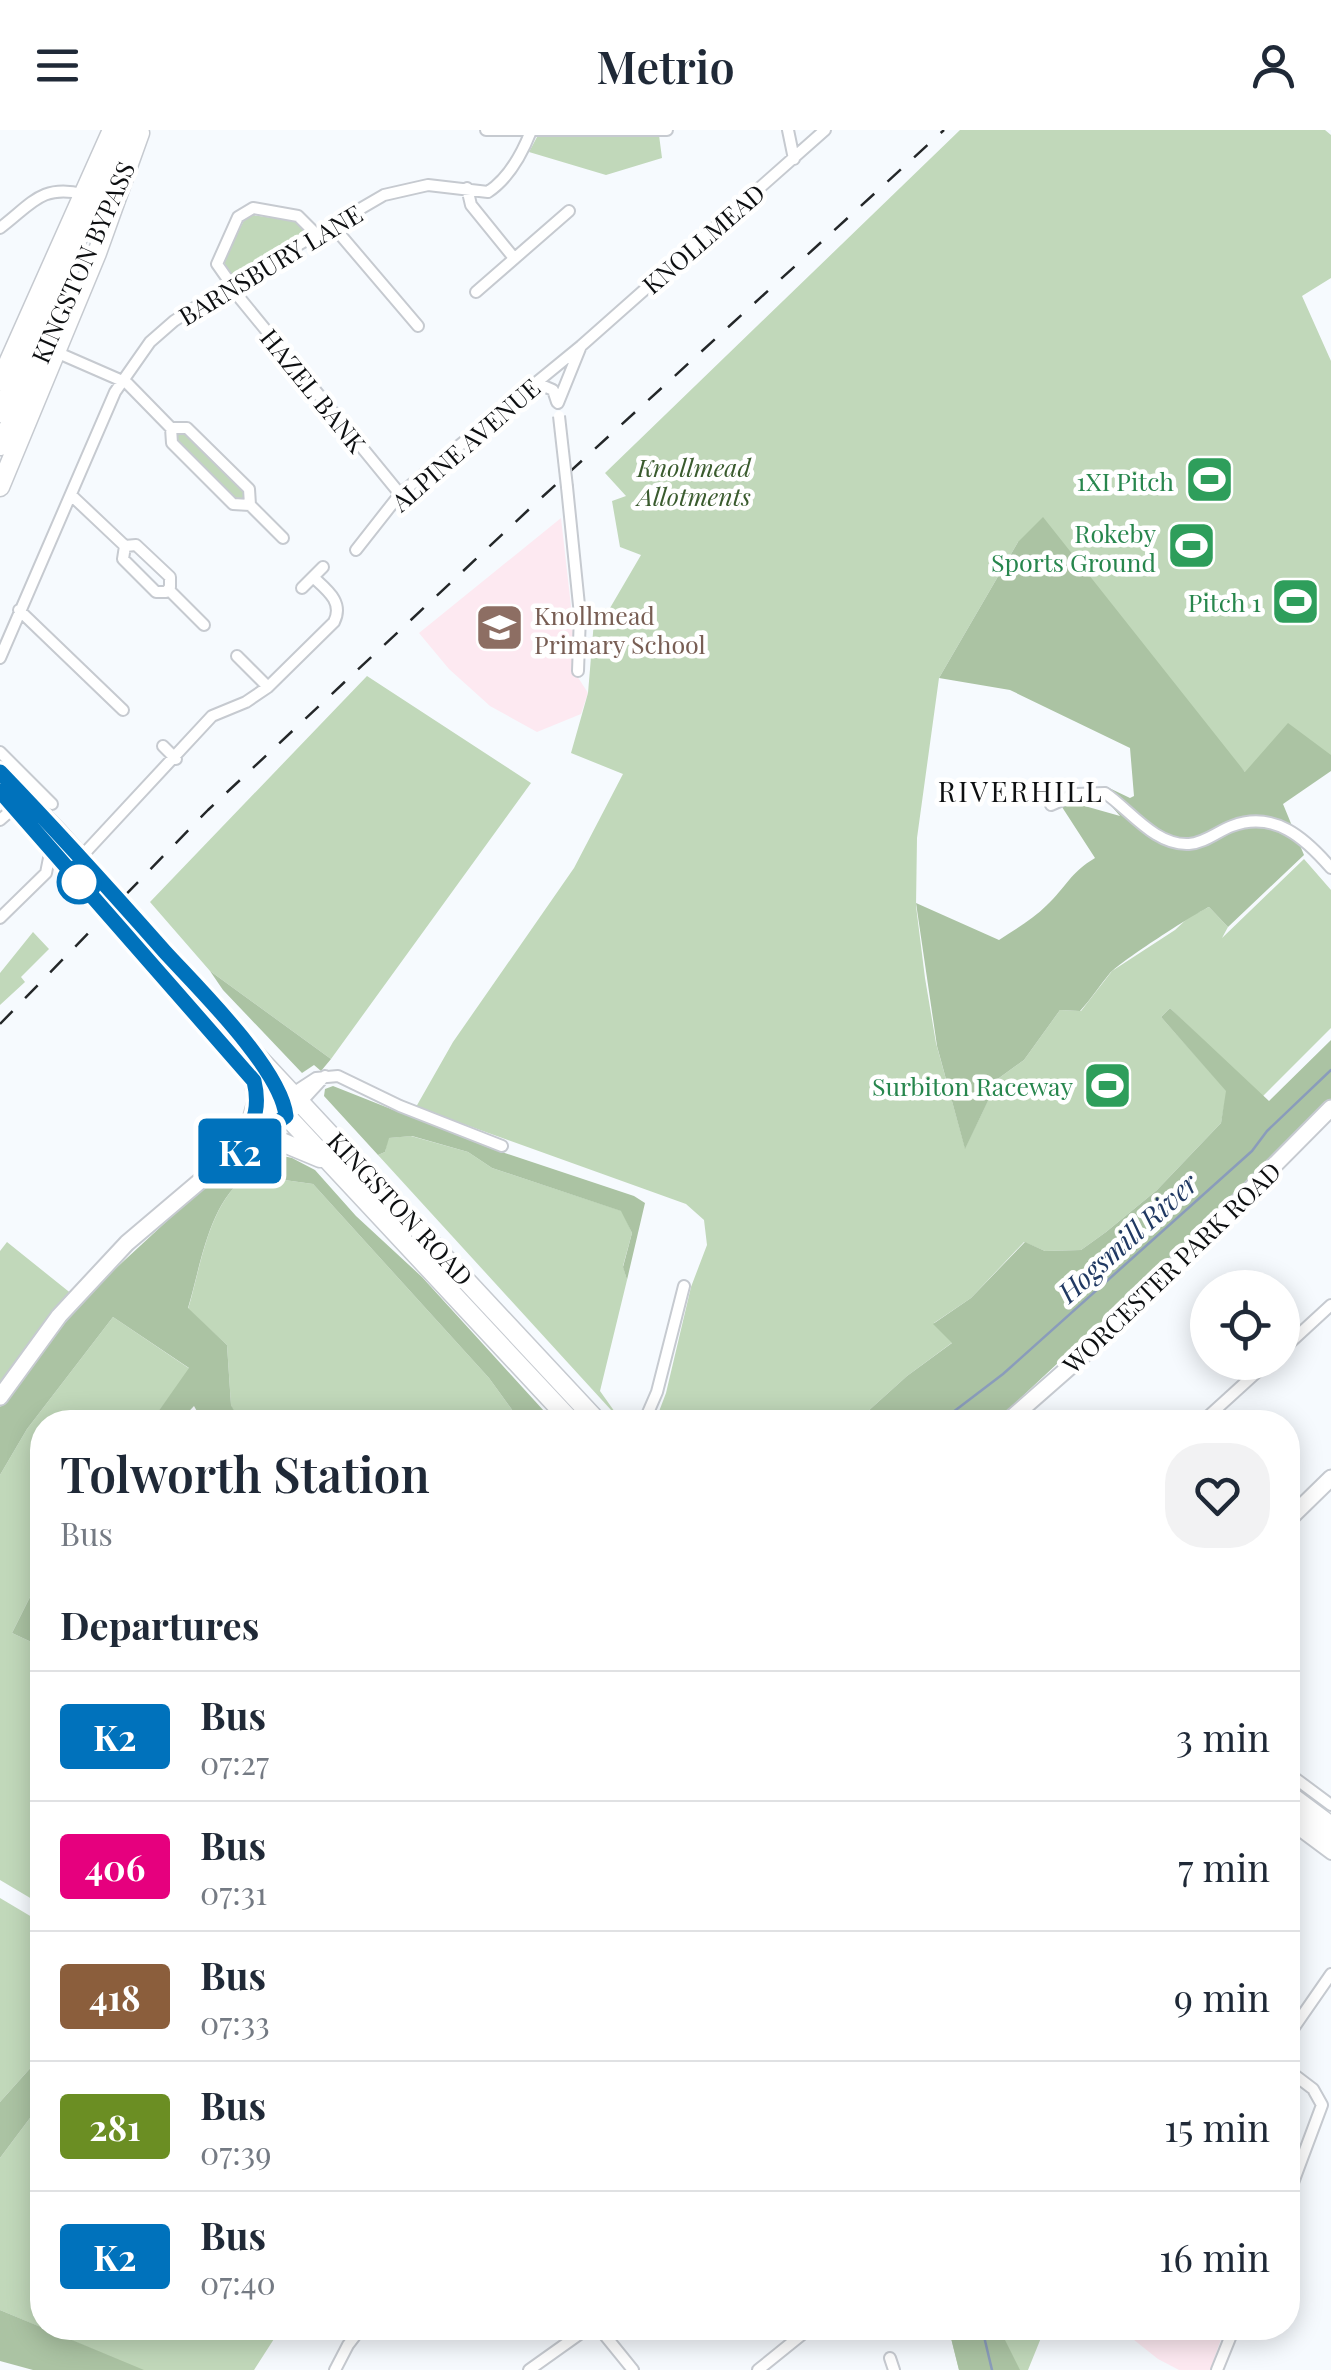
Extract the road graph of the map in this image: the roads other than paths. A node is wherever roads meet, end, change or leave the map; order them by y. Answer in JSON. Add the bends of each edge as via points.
{"nodes":[{"id":1,"x":112,"y":130,"type":"edge"},
{"id":2,"x":486,"y":130,"type":"edge"},
{"id":3,"x":644,"y":130,"type":"edge"},
{"id":4,"x":667,"y":130,"type":"edge"},
{"id":5,"x":788,"y":130,"type":"edge"},
{"id":6,"x":825,"y":130,"type":"edge"},
{"id":7,"x":139,"y":131,"type":"edge"},
{"id":8,"x":531,"y":131,"type":"edge"},
{"id":9,"x":794,"y":159,"type":"junction"},
{"id":10,"x":467,"y":188,"type":"junction"},
{"id":11,"x":83,"y":194,"type":"junction"},
{"id":12,"x":569,"y":211,"type":"dead end"},
{"id":13,"x":332,"y":225,"type":"junction"},
{"id":14,"x":0,"y":228,"type":"edge"},
{"id":15,"x":315,"y":233,"type":"junction"},
{"id":16,"x":514,"y":258,"type":"junction"},
{"id":17,"x":230,"y":285,"type":"junction"},
{"id":18,"x":476,"y":292,"type":"dead end"},
{"id":19,"x":418,"y":326,"type":"dead end"},
{"id":20,"x":582,"y":346,"type":"junction"},
{"id":21,"x":56,"y":352,"type":"junction"},
{"id":22,"x":122,"y":380,"type":"junction"},
{"id":23,"x":0,"y":381,"type":"edge"},
{"id":24,"x":528,"y":387,"type":"junction"},
{"id":25,"x":558,"y":404,"type":"junction"},
{"id":26,"x":0,"y":413,"type":"edge"},
{"id":27,"x":171,"y":428,"type":"junction"},
{"id":28,"x":0,"y":446,"type":"edge"},
{"id":29,"x":0,"y":486,"type":"edge"},
{"id":30,"x":400,"y":494,"type":"junction"},
{"id":31,"x":71,"y":495,"type":"junction"},
{"id":32,"x":250,"y":505,"type":"junction"},
{"id":33,"x":284,"y":538,"type":"dead end"},
{"id":34,"x":124,"y":546,"type":"junction"},
{"id":35,"x":356,"y":550,"type":"dead end"},
{"id":36,"x":323,"y":567,"type":"dead end"},
{"id":37,"x":313,"y":577,"type":"junction"},
{"id":38,"x":302,"y":588,"type":"dead end"},
{"id":39,"x":168,"y":590,"type":"junction"},
{"id":40,"x":19,"y":610,"type":"junction"},
{"id":41,"x":204,"y":625,"type":"dead end"},
{"id":42,"x":238,"y":656,"type":"dead end"},
{"id":43,"x":0,"y":658,"type":"edge"},
{"id":44,"x":578,"y":671,"type":"dead end"},
{"id":45,"x":268,"y":687,"type":"junction"},
{"id":46,"x":122,"y":710,"type":"dead end"},
{"id":47,"x":163,"y":746,"type":"dead end"},
{"id":48,"x":0,"y":752,"type":"edge"},
{"id":49,"x":176,"y":759,"type":"junction"},
{"id":50,"x":0,"y":772,"type":"edge"},
{"id":51,"x":0,"y":791,"type":"edge"},
{"id":52,"x":52,"y":804,"type":"dead end"},
{"id":53,"x":1051,"y":805,"type":"dead end"},
{"id":54,"x":15,"y":807,"type":"junction"},
{"id":55,"x":0,"y":820,"type":"edge"},
{"id":56,"x":51,"y":847,"type":"junction"},
{"id":57,"x":81,"y":857,"type":"junction"},
{"id":58,"x":1331,"y":868,"type":"edge"},
{"id":59,"x":0,"y":918,"type":"edge"},
{"id":60,"x":254,"y":1081,"type":"junction"},
{"id":61,"x":289,"y":1103,"type":"junction"},
{"id":62,"x":1331,"y":1108,"type":"edge"},
{"id":63,"x":252,"y":1137,"type":"junction"},
{"id":64,"x":502,"y":1146,"type":"dead end"},
{"id":65,"x":333,"y":1166,"type":"junction"},
{"id":66,"x":684,"y":1286,"type":"dead end"},
{"id":67,"x":1331,"y":1306,"type":"edge"},
{"id":68,"x":1300,"y":1334,"type":"edge"},
{"id":69,"x":1248,"y":1380,"type":"edge"},
{"id":70,"x":0,"y":1397,"type":"edge"},
{"id":71,"x":561,"y":1410,"type":"edge"},
{"id":72,"x":586,"y":1410,"type":"edge"},
{"id":73,"x":651,"y":1410,"type":"edge"},
{"id":74,"x":1021,"y":1410,"type":"edge"},
{"id":75,"x":1215,"y":1410,"type":"edge"},
{"id":76,"x":1331,"y":1478,"type":"edge"},
{"id":77,"x":1300,"y":1508,"type":"edge"},
{"id":78,"x":1300,"y":1783,"type":"edge"},
{"id":79,"x":1300,"y":1803,"type":"edge"},
{"id":80,"x":1331,"y":1805,"type":"edge"},
{"id":81,"x":1300,"y":1819,"type":"edge"},
{"id":82,"x":1331,"y":1826,"type":"edge"},
{"id":83,"x":1300,"y":1831,"type":"edge"},
{"id":84,"x":1331,"y":1843,"type":"edge"},
{"id":85,"x":1331,"y":1854,"type":"edge"},
{"id":86,"x":1331,"y":1974,"type":"edge"},
{"id":87,"x":1300,"y":2019,"type":"edge"},
{"id":88,"x":1300,"y":2080,"type":"edge"},
{"id":89,"x":1300,"y":2164,"type":"edge"},
{"id":90,"x":352,"y":2340,"type":"edge"},
{"id":91,"x":563,"y":2340,"type":"edge"},
{"id":92,"x":609,"y":2340,"type":"edge"},
{"id":93,"x":795,"y":2340,"type":"edge"},
{"id":94,"x":1229,"y":2340,"type":"edge"},
{"id":95,"x":335,"y":2370,"type":"edge"},
{"id":96,"x":529,"y":2370,"type":"edge"},
{"id":97,"x":633,"y":2370,"type":"edge"},
{"id":98,"x":758,"y":2370,"type":"edge"},
{"id":99,"x":1217,"y":2370,"type":"edge"}],
"edges":[{"from":1,"to":11,"type":"highway"},
{"from":2,"to":8,"type":"street"},
{"from":3,"to":4,"type":"street"},
{"from":3,"to":8,"type":"street"},
{"from":5,"to":9,"type":"street"},
{"from":6,"to":9,"type":"street","name":"KNOLLMEAD"},
{"from":7,"to":21,"type":"highway"},
{"from":7,"to":26,"type":"highway","name":"KINGSTON BYPASS"},
{"from":7,"to":28,"type":"highway","name":"KINGSTON BYPASS"},
{"from":8,"to":10,"type":"street","name":"BARNSBURY LANE","via":[[494,189]]},
{"from":9,"to":20,"type":"street","name":"KNOLLMEAD"},
{"from":10,"to":13,"type":"street","name":"BARNSBURY LANE","via":[[428,185],[390,192]]},
{"from":10,"to":16,"type":"street","via":[[471,205]]},
{"from":11,"to":14,"type":"street","via":[[48,191]]},
{"from":11,"to":23,"type":"highway"},
{"from":12,"to":16,"type":"street"},
{"from":13,"to":15,"type":"street","name":"BARNSBURY LANE"},
{"from":13,"to":19,"type":"street"},
{"from":15,"to":17,"type":"street","name":"BARNSBURY LANE"},
{"from":15,"to":17,"type":"street","via":[[298,216],[244,211],[217,262]]},
{"from":16,"to":18,"type":"street"},
{"from":17,"to":22,"type":"street","name":"BARNSBURY LANE","via":[[174,321]]},
{"from":17,"to":30,"type":"street","name":"HAZEL BANK"},
{"from":20,"to":24,"type":"street","name":"ALPINE AVENUE"},
{"from":20,"to":25,"type":"street"},
{"from":21,"to":22,"type":"street"},
{"from":21,"to":29,"type":"highway"},
{"from":22,"to":27,"type":"street"},
{"from":22,"to":31,"type":"street","name":"BARNSBURY LANE"},
{"from":24,"to":25,"type":"street","via":[[554,390]]},
{"from":24,"to":30,"type":"street","name":"ALPINE AVENUE"},
{"from":25,"to":44,"type":"street","bridge":true,"via":[[580,615]]},
{"from":27,"to":32,"type":"street","via":[[172,443],[232,504]]},
{"from":27,"to":32,"type":"street","via":[[188,428],[249,489]]},
{"from":30,"to":35,"type":"street","name":"ALPINE AVENUE"},
{"from":31,"to":34,"type":"street"},
{"from":31,"to":40,"type":"street","name":"BARNSBURY LANE"},
{"from":32,"to":33,"type":"street"},
{"from":34,"to":39,"type":"street","via":[[123,559],[152,589]]},
{"from":34,"to":39,"type":"street","via":[[136,544],[170,577]]},
{"from":36,"to":37,"type":"street"},
{"from":37,"to":38,"type":"street"},
{"from":37,"to":45,"type":"street","via":[[337,602],[337,616]]},
{"from":39,"to":41,"type":"street"},
{"from":40,"to":43,"type":"street","name":"BARNSBURY LANE"},
{"from":40,"to":46,"type":"street"},
{"from":42,"to":45,"type":"street"},
{"from":45,"to":49,"type":"street","via":[[212,716]]},
{"from":47,"to":49,"type":"street"},
{"from":48,"to":52,"type":"street"},
{"from":49,"to":57,"type":"street"},
{"from":50,"to":57,"type":"highway"},
{"from":51,"to":54,"type":"highway","name":"KINGSTON ROAD"},
{"from":53,"to":58,"type":"street","via":[[1076,794],[1105,793],[1166,840],[1188,844],[1243,823],[1284,826]]},
{"from":54,"to":55,"type":"street"},
{"from":54,"to":56,"type":"highway","name":"KINGSTON ROAD"},
{"from":56,"to":59,"type":"street","via":[[46,873]]},
{"from":56,"to":60,"type":"highway","name":"KINGSTON ROAD"},
{"from":57,"to":61,"type":"highway","via":[[254,1053]]},
{"from":60,"to":61,"type":"highway","name":"KINGSTON ROAD"},
{"from":60,"to":63,"type":"highway"},
{"from":61,"to":63,"type":"street"},
{"from":61,"to":64,"type":"street","via":[[326,1076],[338,1076]]},
{"from":61,"to":65,"type":"highway","name":"KINGSTON ROAD"},
{"from":61,"to":72,"type":"highway","name":"KINGSTON ROAD"},
{"from":62,"to":74,"type":"street","name":"WORCESTER PARK ROAD","via":[[1106,1335]]},
{"from":63,"to":65,"type":"highway","via":[[295,1146]]},
{"from":63,"to":70,"type":"street","via":[[120,1253],[59,1316]]},
{"from":65,"to":71,"type":"highway","name":"KINGSTON ROAD"},
{"from":66,"to":73,"type":"street"},
{"from":67,"to":68,"type":"street"},
{"from":69,"to":75,"type":"street"},
{"from":76,"to":77,"type":"street"},
{"from":78,"to":80,"type":"street"},
{"from":79,"to":82,"type":"highway"},
{"from":81,"to":84,"type":"highway"},
{"from":83,"to":85,"type":"street"},
{"from":86,"to":87,"type":"street"},
{"from":88,"to":89,"type":"street","via":[[1322,2105]]},
{"from":90,"to":95,"type":"street"},
{"from":91,"to":96,"type":"street"},
{"from":92,"to":97,"type":"street"},
{"from":93,"to":98,"type":"street"},
{"from":94,"to":99,"type":"street"}]}
